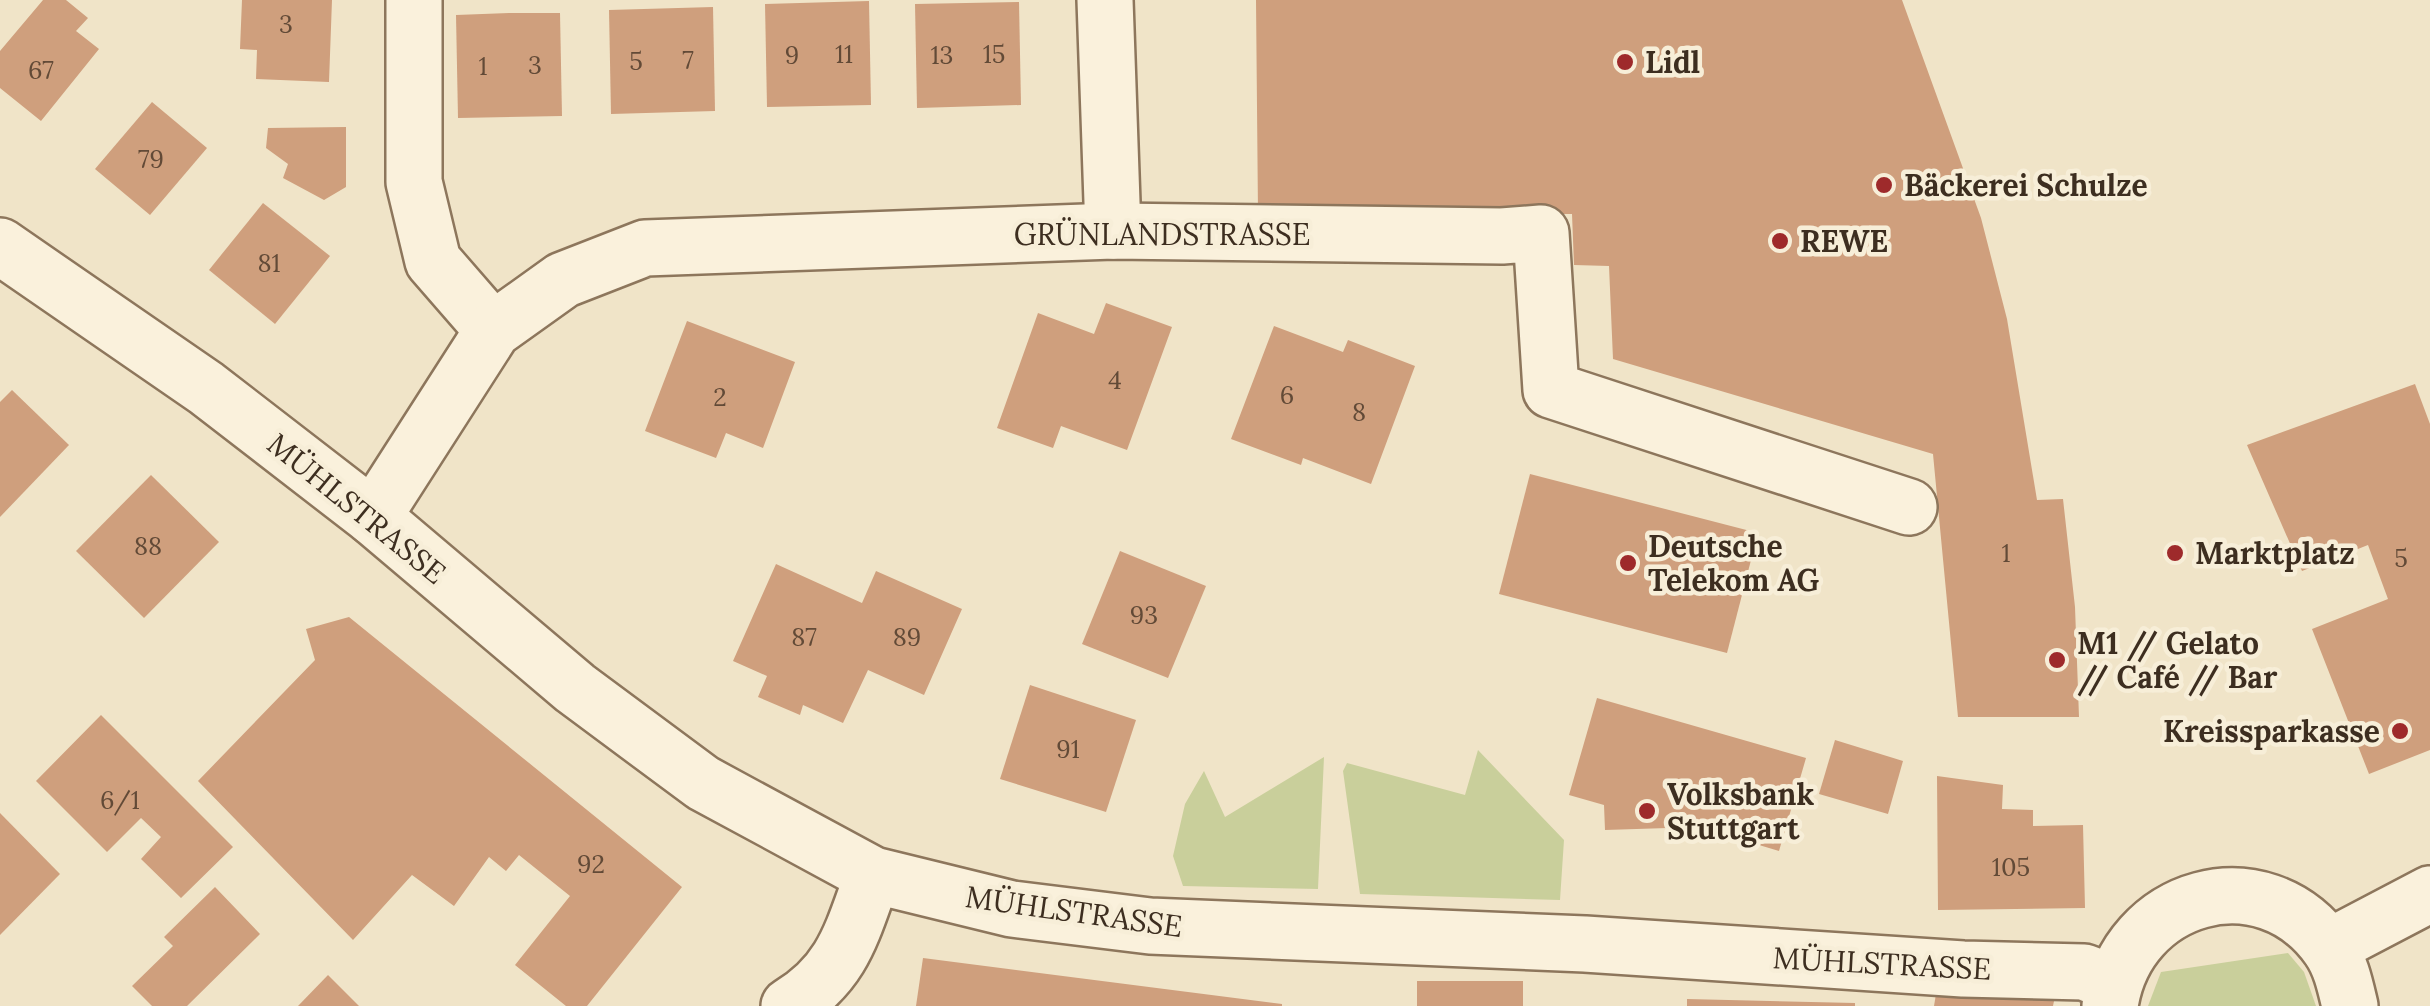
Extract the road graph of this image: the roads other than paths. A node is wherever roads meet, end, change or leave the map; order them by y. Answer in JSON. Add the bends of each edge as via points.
{"nodes":[{"id":1,"x":414,"y":0,"type":"edge"},
{"id":2,"x":1105,"y":0,"type":"edge"},
{"id":3,"x":1113,"y":231,"type":"junction"},
{"id":4,"x":0,"y":246,"type":"edge"},
{"id":5,"x":494,"y":330,"type":"junction"},
{"id":6,"x":1909,"y":507,"type":"dead end"},
{"id":7,"x":372,"y":516,"type":"junction"},
{"id":8,"x":873,"y":875,"type":"junction"},
{"id":9,"x":2430,"y":894,"type":"edge"},
{"id":10,"x":2329,"y":947,"type":"junction"},
{"id":11,"x":2111,"y":994,"type":"edge"},
{"id":12,"x":789,"y":1006,"type":"edge"},
{"id":13,"x":2350,"y":1006,"type":"edge"}],
"edges":[{"from":1,"to":5,"type":"street","via":[[414,182],[434,260]]},
{"from":2,"to":3,"type":"street"},
{"from":3,"to":5,"type":"street","name":"GRÜNLANDSTRASSE","via":[[645,248],[563,280]]},
{"from":3,"to":6,"type":"street","name":"GRÜNLANDSTRASSE","via":[[1540,233],[1551,390]]},
{"from":4,"to":7,"type":"street","name":"MÜHLSTRASSE","via":[[206,388]]},
{"from":5,"to":7,"type":"street","name":"GRÜNLANDSTRASSE"},
{"from":7,"to":8,"type":"street","name":"MÜHLSTRASSE","via":[[575,688],[702,783]]},
{"from":8,"to":11,"type":"street","name":"MÜHLSTRASSE","via":[[1012,909],[1150,926],[2084,972]]},
{"from":8,"to":12,"type":"street","via":[[843,956]]},
{"from":9,"to":10,"type":"street"},
{"from":10,"to":11,"type":"street","via":[[2302,920],[2267,902],[2228,896],[2191,902],[2156,920],[2130,947]]},
{"from":10,"to":13,"type":"street"}]}
